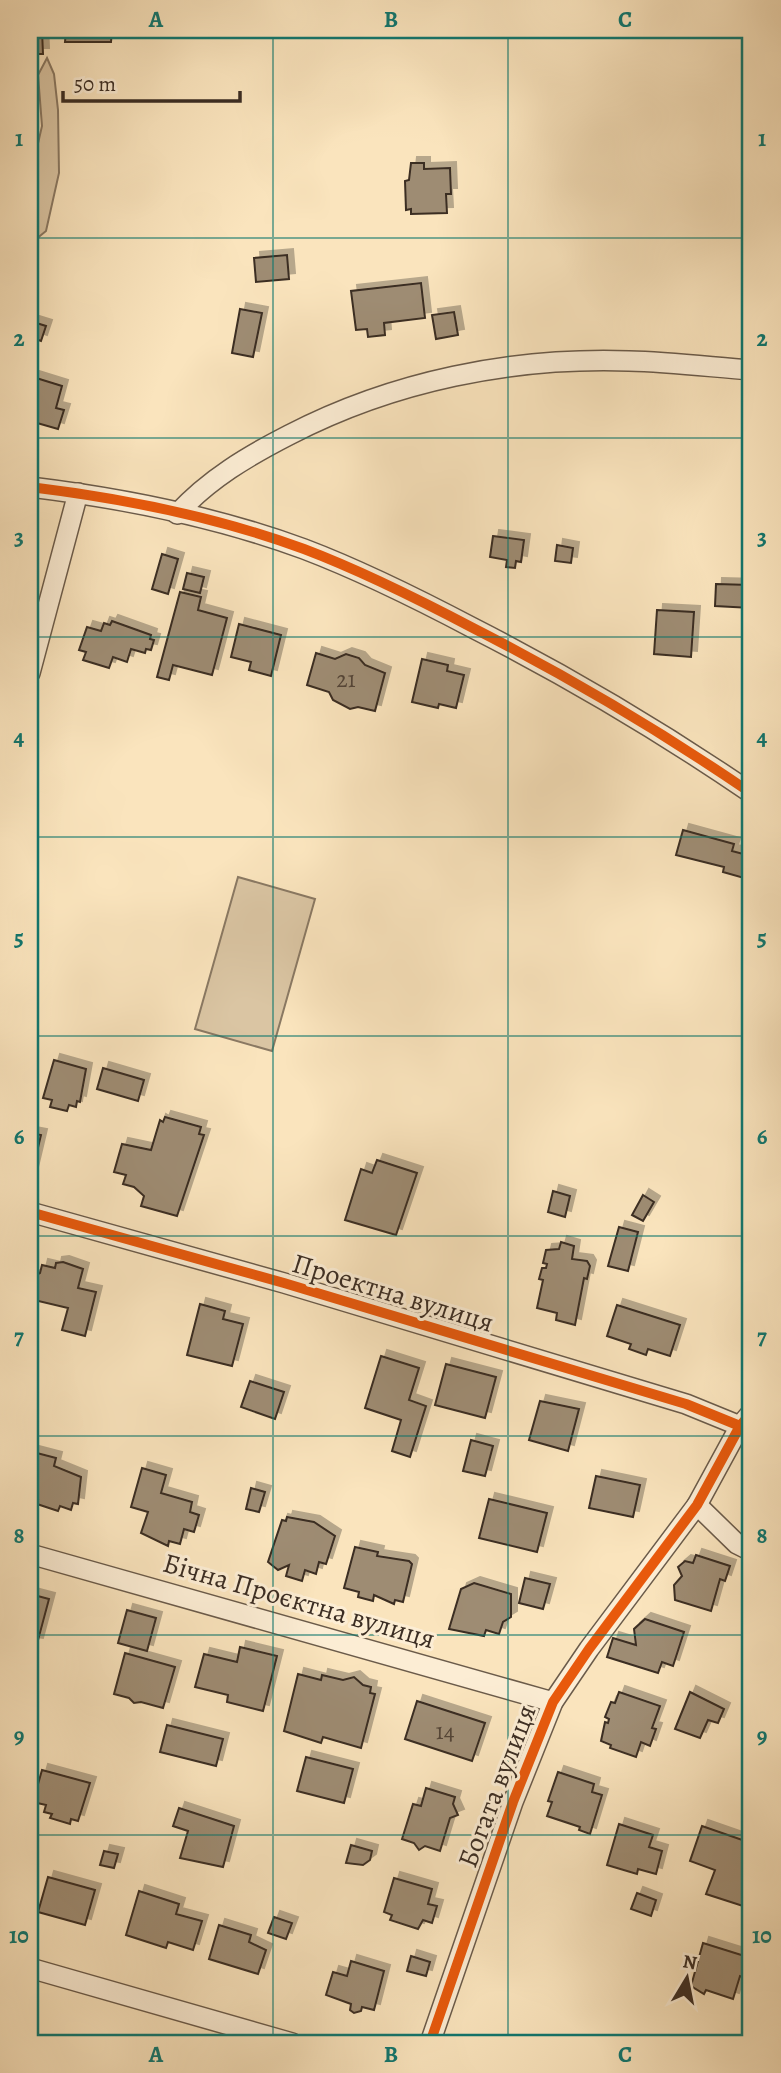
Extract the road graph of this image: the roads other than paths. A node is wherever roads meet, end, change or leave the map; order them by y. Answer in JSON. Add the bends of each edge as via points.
{"nodes":[{"id":1,"x":751,"y":370,"type":"edge"},
{"id":2,"x":30,"y":487,"type":"edge"},
{"id":3,"x":78,"y":493,"type":"junction"},
{"id":4,"x":177,"y":514,"type":"junction"},
{"id":5,"x":30,"y":673,"type":"edge"},
{"id":6,"x":751,"y":793,"type":"edge"},
{"id":7,"x":30,"y":1212,"type":"edge"},
{"id":8,"x":746,"y":1420,"type":"edge"},
{"id":9,"x":697,"y":1505,"type":"junction"},
{"id":10,"x":751,"y":1550,"type":"edge"},
{"id":11,"x":30,"y":1554,"type":"edge"},
{"id":12,"x":553,"y":1702,"type":"junction"},
{"id":13,"x":30,"y":1968,"type":"edge"},
{"id":14,"x":292,"y":2043,"type":"edge"},
{"id":15,"x":430,"y":2043,"type":"edge"}],
"edges":[{"from":1,"to":4,"type":"street","via":[[628,361],[520,365],[391,391],[309,424],[249,455],[196,493]]},
{"from":2,"to":3,"type":"street"},
{"from":3,"to":4,"type":"street"},
{"from":3,"to":5,"type":"street"},
{"from":4,"to":6,"type":"street","via":[[303,549],[395,587],[565,676]]},
{"from":7,"to":8,"type":"street","name":"Проектна вулиця"},
{"from":8,"to":9,"type":"street","name":"Богата вулиця"},
{"from":9,"to":10,"type":"street","via":[[737,1544]]},
{"from":9,"to":12,"type":"street","name":"Богата вулиця"},
{"from":11,"to":12,"type":"street","name":"Бічна Проєктна вулиця"},
{"from":12,"to":15,"type":"street","name":"Богата вулиця","via":[[513,1802]]},
{"from":13,"to":14,"type":"street"}]}
